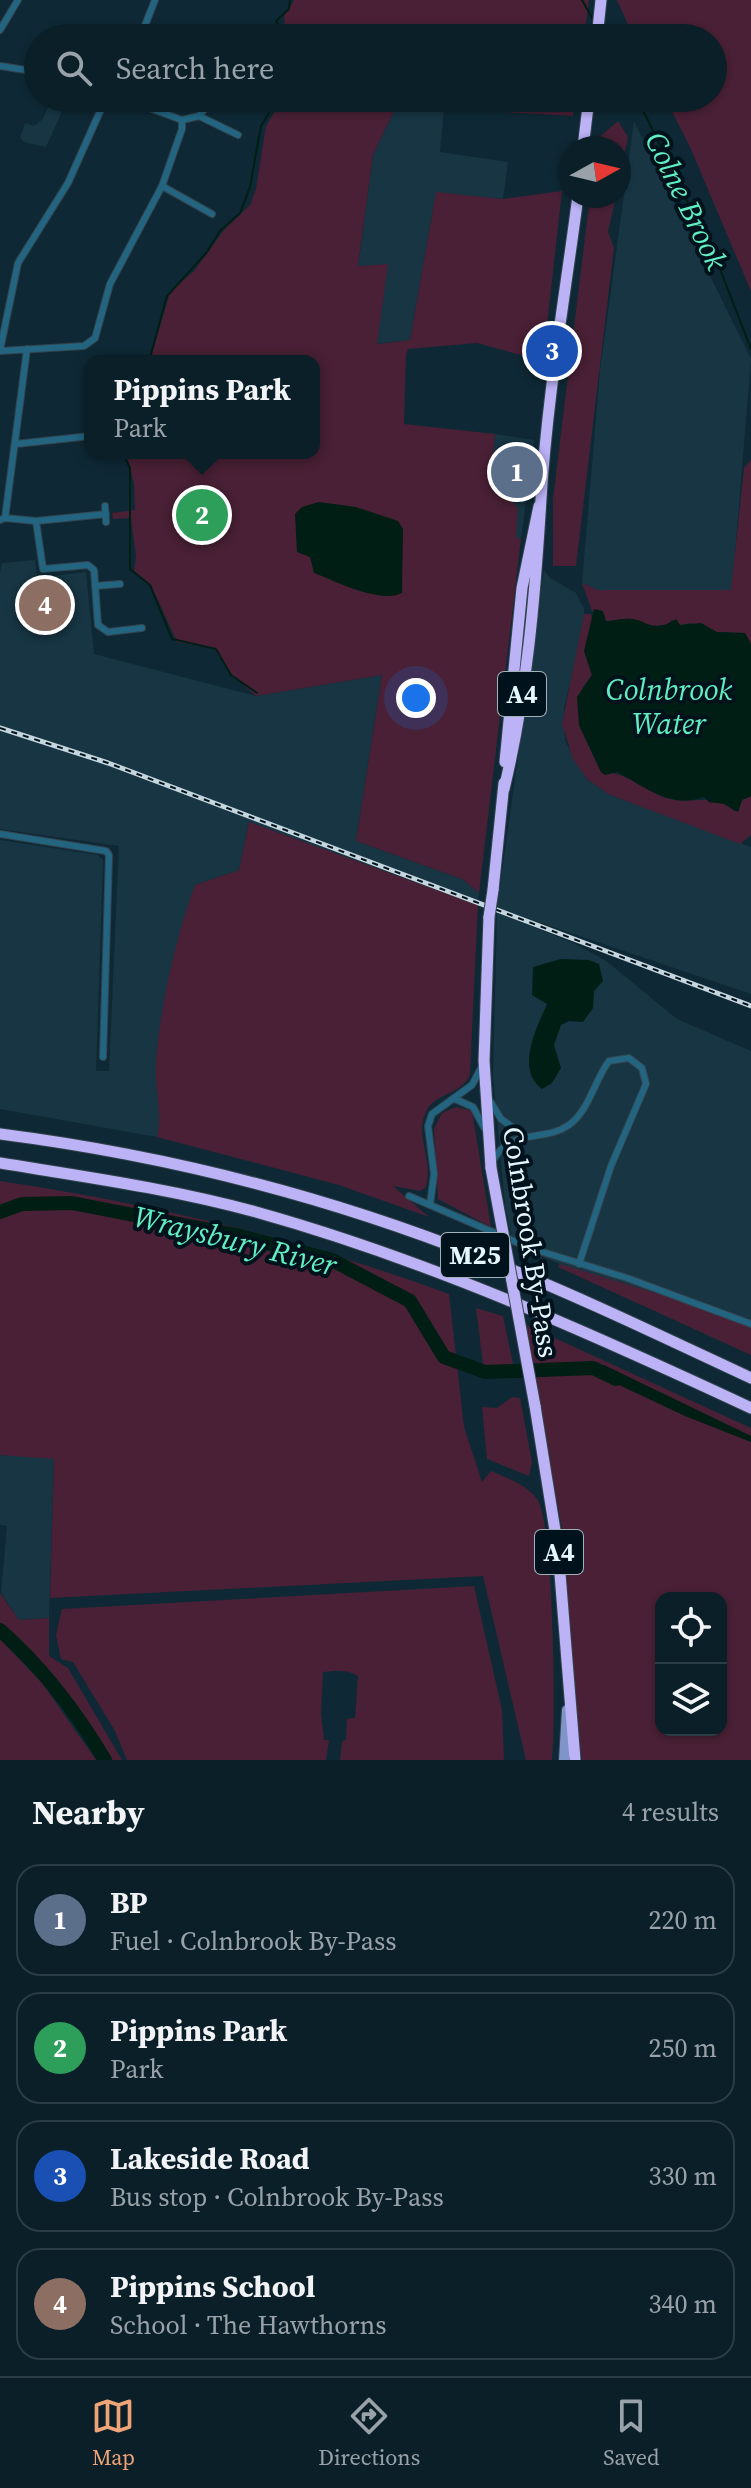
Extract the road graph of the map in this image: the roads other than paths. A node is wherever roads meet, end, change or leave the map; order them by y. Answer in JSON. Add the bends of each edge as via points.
{"nodes":[{"id":1,"x":18,"y":0,"type":"edge"},
{"id":2,"x":155,"y":0,"type":"edge"},
{"id":3,"x":601,"y":3,"type":"edge"},
{"id":4,"x":146,"y":24,"type":"edge"},
{"id":5,"x":599,"y":24,"type":"edge"},
{"id":6,"x":0,"y":30,"type":"edge"},
{"id":7,"x":0,"y":66,"type":"edge"},
{"id":8,"x":24,"y":70,"type":"edge"},
{"id":9,"x":100,"y":112,"type":"edge"},
{"id":10,"x":161,"y":112,"type":"edge"},
{"id":11,"x":202,"y":112,"type":"edge"},
{"id":12,"x":587,"y":112,"type":"edge"},
{"id":13,"x":199,"y":116,"type":"junction"},
{"id":14,"x":182,"y":120,"type":"junction"},
{"id":15,"x":238,"y":135,"type":"dead end"},
{"id":16,"x":584,"y":136,"type":"edge"},
{"id":17,"x":162,"y":186,"type":"junction"},
{"id":18,"x":577,"y":208,"type":"edge"},
{"id":19,"x":212,"y":214,"type":"dead end"},
{"id":20,"x":27,"y":349,"type":"junction"},
{"id":21,"x":0,"y":351,"type":"edge"},
{"id":22,"x":84,"y":437,"type":"edge"},
{"id":23,"x":16,"y":444,"type":"junction"},
{"id":24,"x":106,"y":514,"type":"dead end"},
{"id":25,"x":2,"y":519,"type":"edge"},
{"id":26,"x":36,"y":521,"type":"junction"},
{"id":27,"x":120,"y":584,"type":"dead end"},
{"id":28,"x":95,"y":586,"type":"junction"},
{"id":29,"x":142,"y":628,"type":"dead end"},
{"id":30,"x":0,"y":834,"type":"edge"},
{"id":31,"x":103,"y":1057,"type":"dead end"},
{"id":32,"x":484,"y":1061,"type":"junction"},
{"id":33,"x":485,"y":1092,"type":"junction"},
{"id":34,"x":455,"y":1099,"type":"junction"},
{"id":35,"x":0,"y":1134,"type":"edge"},
{"id":36,"x":488,"y":1134,"type":"junction"},
{"id":37,"x":524,"y":1135,"type":"junction"},
{"id":38,"x":0,"y":1163,"type":"edge"},
{"id":39,"x":491,"y":1168,"type":"junction"},
{"id":40,"x":409,"y":1196,"type":"dead end"},
{"id":41,"x":430,"y":1205,"type":"junction"},
{"id":42,"x":579,"y":1264,"type":"junction"},
{"id":43,"x":751,"y":1324,"type":"edge"},
{"id":44,"x":751,"y":1378,"type":"edge"},
{"id":45,"x":751,"y":1408,"type":"edge"},
{"id":46,"x":568,"y":1700,"type":"junction"},
{"id":47,"x":565,"y":1760,"type":"edge"},
{"id":48,"x":575,"y":1760,"type":"edge"}],
"edges":[{"from":1,"to":6,"type":"street"},
{"from":2,"to":4,"type":"street"},
{"from":3,"to":5,"type":"highway"},
{"from":7,"to":8,"type":"street"},
{"from":9,"to":21,"type":"street","via":[[68,183],[18,263]]},
{"from":10,"to":14,"type":"street"},
{"from":11,"to":13,"type":"street"},
{"from":12,"to":16,"type":"highway"},
{"from":13,"to":14,"type":"street"},
{"from":13,"to":15,"type":"street"},
{"from":14,"to":17,"type":"street"},
{"from":17,"to":19,"type":"street"},
{"from":17,"to":20,"type":"street","via":[[110,284],[95,338],[84,346]]},
{"from":18,"to":32,"type":"highway","name":"Colnbrook By-Pass","number":"A4","bridge":true,"via":[[541,501],[523,580],[489,917]]},
{"from":20,"to":21,"type":"street"},
{"from":20,"to":23,"type":"street"},
{"from":22,"to":23,"type":"street"},
{"from":23,"to":25,"type":"street"},
{"from":24,"to":26,"type":"street"},
{"from":25,"to":26,"type":"street"},
{"from":26,"to":28,"type":"street","via":[[43,569],[88,565],[94,570]]},
{"from":27,"to":28,"type":"street"},
{"from":28,"to":29,"type":"street","via":[[98,625],[103,630]]},
{"from":30,"to":31,"type":"street","via":[[109,855]]},
{"from":32,"to":33,"type":"highway","name":"Colnbrook By-Pass","number":"A4"},
{"from":32,"to":34,"type":"street","via":[[474,1083]]},
{"from":33,"to":36,"type":"highway","name":"Colnbrook By-Pass","number":"A4"},
{"from":33,"to":37,"type":"street","via":[[501,1119]]},
{"from":34,"to":36,"type":"street","via":[[476,1111]]},
{"from":34,"to":41,"type":"street","via":[[434,1110],[428,1126],[434,1174]]},
{"from":35,"to":44,"type":"highway","number":"M25","via":[[246,1179],[377,1219],[480,1257]]},
{"from":36,"to":39,"type":"highway","name":"Colnbrook By-Pass","number":"A4"},
{"from":37,"to":39,"type":"street","via":[[503,1147]]},
{"from":37,"to":42,"type":"street","via":[[545,1135],[572,1122],[609,1061],[629,1058],[644,1072],[646,1084],[611,1166]]},
{"from":38,"to":45,"type":"highway","number":"M25","via":[[157,1189],[335,1236],[546,1315]]},
{"from":39,"to":46,"type":"highway","name":"Colnbrook By-Pass","number":"A4","bridge":true,"via":[[558,1549]]},
{"from":40,"to":41,"type":"street"},
{"from":41,"to":42,"type":"street"},
{"from":42,"to":43,"type":"street"},
{"from":46,"to":47,"type":"highway","number":"A4"},
{"from":46,"to":48,"type":"highway","number":"A4"}]}
